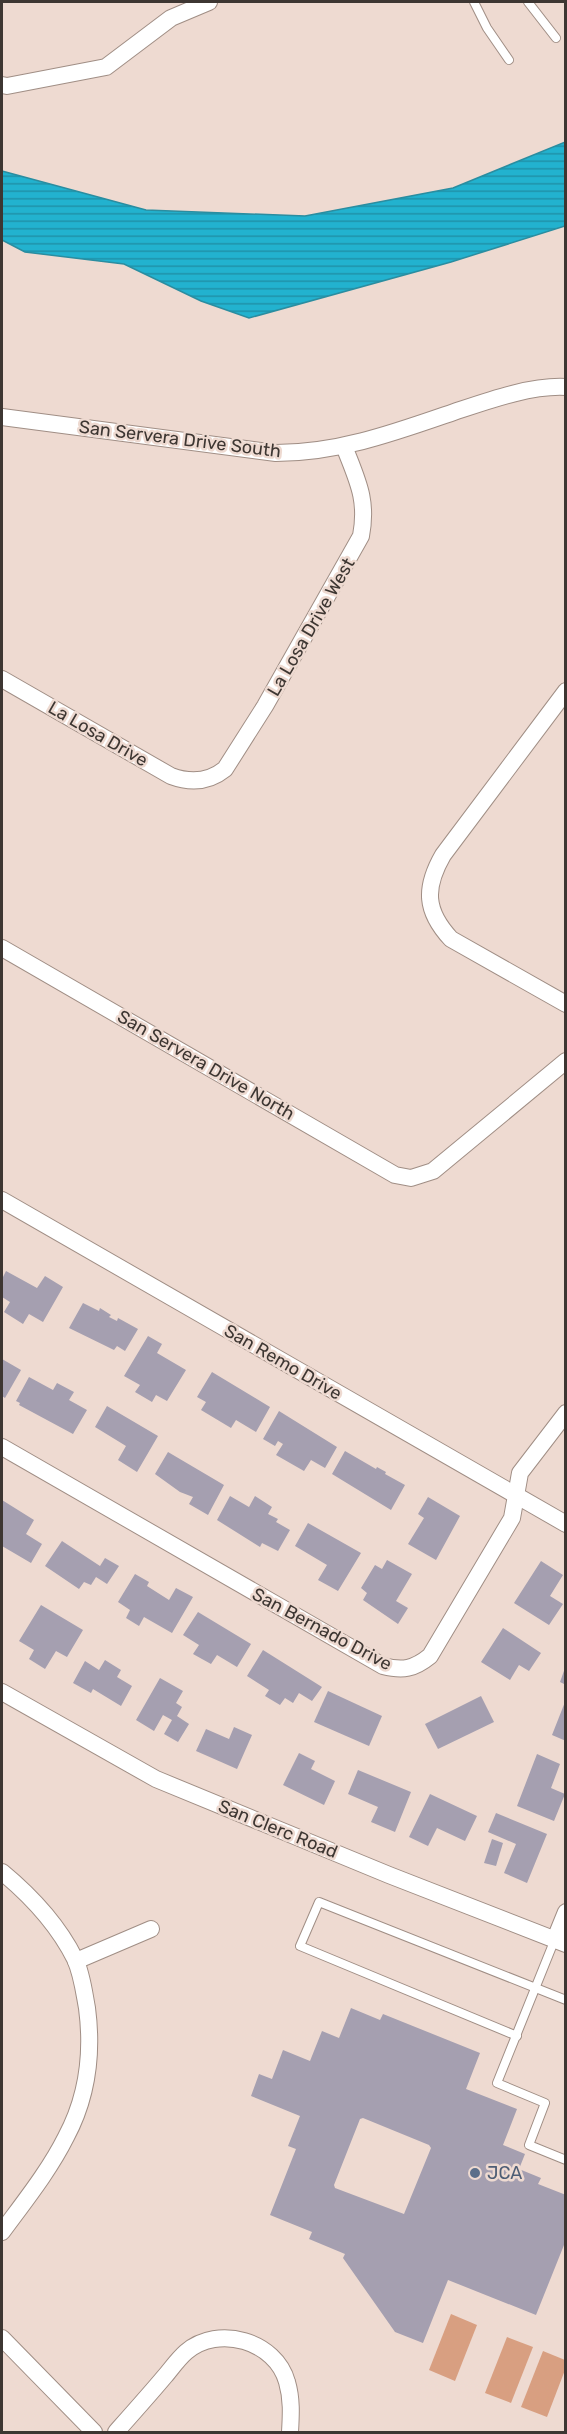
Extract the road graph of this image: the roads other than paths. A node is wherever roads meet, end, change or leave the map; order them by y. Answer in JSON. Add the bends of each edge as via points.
{"nodes":[{"id":1,"x":209,"y":2,"type":"edge"},
{"id":2,"x":474,"y":2,"type":"edge"},
{"id":3,"x":528,"y":2,"type":"edge"},
{"id":4,"x":556,"y":38,"type":"dead end"},
{"id":5,"x":509,"y":60,"type":"dead end"},
{"id":6,"x":2,"y":85,"type":"edge"},
{"id":7,"x":566,"y":387,"type":"edge"},
{"id":8,"x":2,"y":417,"type":"edge"},
{"id":9,"x":344,"y":446,"type":"junction"},
{"id":10,"x":2,"y":679,"type":"edge"},
{"id":11,"x":566,"y":691,"type":"edge"},
{"id":12,"x":196,"y":781,"type":"joint"},
{"id":13,"x":2,"y":948,"type":"edge"},
{"id":14,"x":566,"y":1004,"type":"edge"},
{"id":15,"x":566,"y":1061,"type":"edge"},
{"id":16,"x":2,"y":1200,"type":"edge"},
{"id":17,"x":566,"y":1413,"type":"edge"},
{"id":18,"x":2,"y":1447,"type":"edge"},
{"id":19,"x":515,"y":1496,"type":"junction"},
{"id":20,"x":566,"y":1524,"type":"edge"},
{"id":21,"x":2,"y":1692,"type":"edge"},
{"id":22,"x":2,"y":1872,"type":"edge"},
{"id":23,"x":566,"y":1912,"type":"edge"},
{"id":24,"x":151,"y":1929,"type":"dead end"},
{"id":25,"x":560,"y":1941,"type":"edge"},
{"id":26,"x":76,"y":1961,"type":"junction"},
{"id":27,"x":536,"y":1988,"type":"junction"},
{"id":28,"x":566,"y":2000,"type":"edge"},
{"id":29,"x":517,"y":2036,"type":"junction"},
{"id":30,"x":566,"y":2160,"type":"edge"},
{"id":31,"x":2,"y":2232,"type":"edge"},
{"id":32,"x":2,"y":2338,"type":"edge"},
{"id":33,"x":94,"y":2433,"type":"edge"},
{"id":34,"x":116,"y":2433,"type":"edge"},
{"id":35,"x":290,"y":2433,"type":"edge"}],
"edges":[{"from":1,"to":6,"type":"street","via":[[171,18],[106,67]]},
{"from":2,"to":5,"type":"lane"},
{"from":3,"to":4,"type":"lane"},
{"from":7,"to":9,"type":"street","name":"San Servera Drive South","via":[[480,403]]},
{"from":8,"to":9,"type":"street","name":"San Servera Drive South","via":[[276,453]]},
{"from":9,"to":12,"type":"street","name":"La Losa Drive West","via":[[363,497],[365,516],[357,546],[225,769]]},
{"from":10,"to":12,"type":"street","name":"La Losa Drive","via":[[171,777]]},
{"from":11,"to":14,"type":"street","via":[[459,831],[435,868],[429,900],[439,926],[451,939]]},
{"from":13,"to":15,"type":"street","name":"San Servera Drive North","via":[[395,1175],[411,1178],[433,1171]]},
{"from":16,"to":19,"type":"street","name":"San Remo Drive"},
{"from":17,"to":19,"type":"street","name":"San Bernado Drive","via":[[520,1473]]},
{"from":18,"to":19,"type":"street","name":"San Bernado Drive","via":[[383,1666],[400,1670],[417,1667],[430,1656],[512,1518]]},
{"from":19,"to":20,"type":"street","name":"San Remo Drive"},
{"from":21,"to":25,"type":"street","name":"San Clerc Road","via":[[156,1779]]},
{"from":22,"to":26,"type":"street","via":[[51,1921]]},
{"from":23,"to":25,"type":"street"},
{"from":24,"to":26,"type":"street"},
{"from":25,"to":27,"type":"lane"},
{"from":26,"to":31,"type":"street","via":[[90,2035],[85,2091],[66,2137]]},
{"from":27,"to":28,"type":"lane"},
{"from":27,"to":29,"type":"lane"},
{"from":27,"to":29,"type":"lane","via":[[319,1902],[300,1946]]},
{"from":29,"to":30,"type":"lane","via":[[497,2083],[545,2103],[529,2145]]},
{"from":32,"to":33,"type":"street"},
{"from":34,"to":35,"type":"street","via":[[186,2351],[210,2339],[236,2338],[257,2346],[276,2360],[287,2380]]}]}
